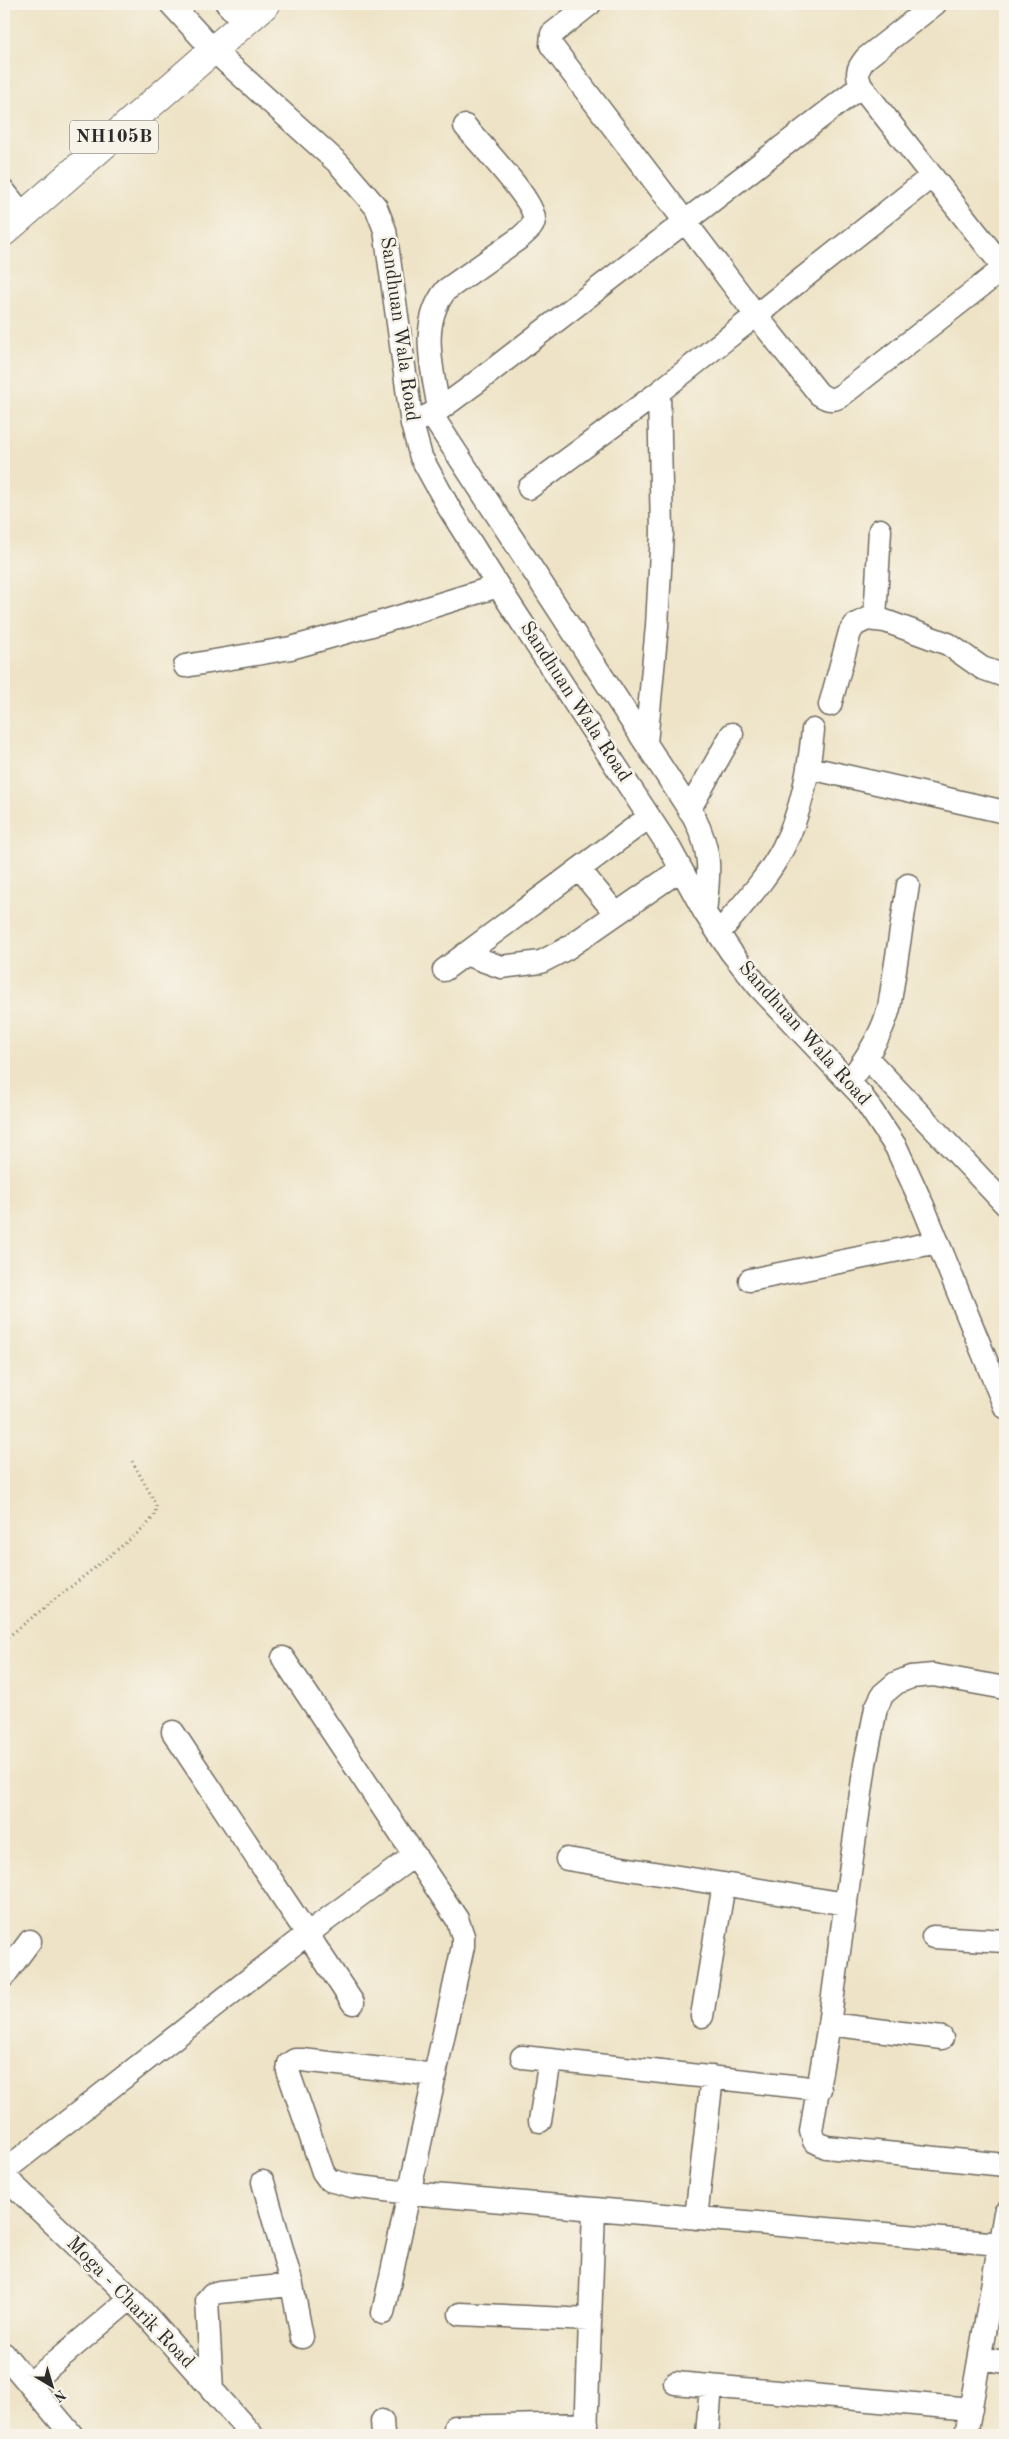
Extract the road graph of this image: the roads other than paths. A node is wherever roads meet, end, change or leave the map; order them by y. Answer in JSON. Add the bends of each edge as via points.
{"nodes":[{"id":1,"x":171,"y":4,"type":"edge"},
{"id":2,"x":266,"y":4,"type":"edge"},
{"id":3,"x":590,"y":4,"type":"edge"},
{"id":4,"x":936,"y":4,"type":"edge"},
{"id":5,"x":230,"y":29,"type":"edge"},
{"id":6,"x":861,"y":86,"type":"junction"},
{"id":7,"x":465,"y":126,"type":"dead end"},
{"id":8,"x":932,"y":176,"type":"junction"},
{"id":9,"x":4,"y":191,"type":"edge"},
{"id":10,"x":685,"y":222,"type":"junction"},
{"id":11,"x":14,"y":223,"type":"edge"},
{"id":12,"x":1002,"y":260,"type":"edge"},
{"id":13,"x":756,"y":316,"type":"junction"},
{"id":14,"x":659,"y":392,"type":"junction"},
{"id":15,"x":427,"y":416,"type":"junction"},
{"id":16,"x":529,"y":488,"type":"dead end"},
{"id":17,"x":880,"y":530,"type":"dead end"},
{"id":18,"x":498,"y":586,"type":"junction"},
{"id":19,"x":875,"y":619,"type":"junction"},
{"id":20,"x":185,"y":666,"type":"dead end"},
{"id":21,"x":1005,"y":676,"type":"edge"},
{"id":22,"x":830,"y":705,"type":"dead end"},
{"id":23,"x":813,"y":730,"type":"dead end"},
{"id":24,"x":732,"y":734,"type":"dead end"},
{"id":25,"x":646,"y":743,"type":"junction"},
{"id":26,"x":810,"y":768,"type":"junction"},
{"id":27,"x":689,"y":810,"type":"junction"},
{"id":28,"x":1005,"y":812,"type":"edge"},
{"id":29,"x":649,"y":817,"type":"junction"},
{"id":30,"x":579,"y":869,"type":"junction"},
{"id":31,"x":681,"y":869,"type":"junction"},
{"id":32,"x":908,"y":885,"type":"dead end"},
{"id":33,"x":705,"y":913,"type":"junction"},
{"id":34,"x":616,"y":914,"type":"junction"},
{"id":35,"x":719,"y":933,"type":"junction"},
{"id":36,"x":465,"y":954,"type":"junction"},
{"id":37,"x":444,"y":970,"type":"dead end"},
{"id":38,"x":866,"y":1057,"type":"junction"},
{"id":39,"x":849,"y":1082,"type":"junction"},
{"id":40,"x":1005,"y":1204,"type":"edge"},
{"id":41,"x":938,"y":1242,"type":"junction"},
{"id":42,"x":750,"y":1280,"type":"dead end"},
{"id":43,"x":1004,"y":1404,"type":"edge"},
{"id":44,"x":283,"y":1658,"type":"dead end"},
{"id":45,"x":1005,"y":1688,"type":"edge"},
{"id":46,"x":173,"y":1732,"type":"dead end"},
{"id":47,"x":415,"y":1855,"type":"junction"},
{"id":48,"x":567,"y":1859,"type":"dead end"},
{"id":49,"x":724,"y":1884,"type":"junction"},
{"id":50,"x":846,"y":1904,"type":"junction"},
{"id":51,"x":306,"y":1934,"type":"junction"},
{"id":52,"x":933,"y":1937,"type":"dead end"},
{"id":53,"x":30,"y":1941,"type":"dead end"},
{"id":54,"x":1005,"y":1941,"type":"edge"},
{"id":55,"x":4,"y":1976,"type":"edge"},
{"id":56,"x":352,"y":2003,"type":"dead end"},
{"id":57,"x":702,"y":2016,"type":"dead end"},
{"id":58,"x":830,"y":2024,"type":"junction"},
{"id":59,"x":942,"y":2038,"type":"dead end"},
{"id":60,"x":522,"y":2057,"type":"dead end"},
{"id":61,"x":550,"y":2060,"type":"junction"},
{"id":62,"x":436,"y":2075,"type":"junction"},
{"id":63,"x":712,"y":2077,"type":"junction"},
{"id":64,"x":820,"y":2089,"type":"junction"},
{"id":65,"x":540,"y":2121,"type":"dead end"},
{"id":66,"x":1005,"y":2165,"type":"edge"},
{"id":67,"x":4,"y":2171,"type":"edge"},
{"id":68,"x":4,"y":2176,"type":"edge"},
{"id":69,"x":263,"y":2182,"type":"dead end"},
{"id":70,"x":410,"y":2193,"type":"junction"},
{"id":71,"x":594,"y":2209,"type":"junction"},
{"id":72,"x":1005,"y":2212,"type":"edge"},
{"id":73,"x":696,"y":2218,"type":"junction"},
{"id":74,"x":1000,"y":2244,"type":"junction"},
{"id":75,"x":292,"y":2285,"type":"junction"},
{"id":76,"x":131,"y":2298,"type":"junction"},
{"id":77,"x":383,"y":2313,"type":"dead end"},
{"id":78,"x":460,"y":2314,"type":"dead end"},
{"id":79,"x":590,"y":2320,"type":"junction"},
{"id":80,"x":302,"y":2337,"type":"dead end"},
{"id":81,"x":4,"y":2354,"type":"edge"},
{"id":82,"x":980,"y":2358,"type":"junction"},
{"id":83,"x":1005,"y":2362,"type":"edge"},
{"id":84,"x":675,"y":2383,"type":"dead end"},
{"id":85,"x":29,"y":2384,"type":"junction"},
{"id":86,"x":711,"y":2386,"type":"junction"},
{"id":87,"x":212,"y":2391,"type":"junction"},
{"id":88,"x":971,"y":2409,"type":"junction"},
{"id":89,"x":455,"y":2427,"type":"dead end"},
{"id":90,"x":586,"y":2430,"type":"edge"},
{"id":91,"x":72,"y":2435,"type":"edge"},
{"id":92,"x":252,"y":2435,"type":"edge"},
{"id":93,"x":707,"y":2435,"type":"edge"},
{"id":94,"x":966,"y":2435,"type":"edge"}],
"edges":[{"from":1,"to":5,"type":"street","name":"Sandhuan Wala Road"},
{"from":2,"to":5,"type":"highway","number":"NH105B"},
{"from":3,"to":10,"type":"street","via":[[552,34],[552,45]]},
{"from":4,"to":6,"type":"street","via":[[866,58],[858,68]]},
{"from":5,"to":11,"type":"highway","number":"NH105B"},
{"from":5,"to":15,"type":"street","name":"Sandhuan Wala Road","via":[[376,207],[385,230]]},
{"from":6,"to":8,"type":"street"},
{"from":6,"to":10,"type":"street"},
{"from":7,"to":15,"type":"street","via":[[531,207],[533,227],[446,290],[437,301],[428,338]]},
{"from":8,"to":12,"type":"street"},
{"from":8,"to":13,"type":"street"},
{"from":9,"to":11,"type":"street"},
{"from":10,"to":13,"type":"street"},
{"from":10,"to":15,"type":"street"},
{"from":12,"to":13,"type":"street","via":[[834,400],[819,394]]},
{"from":13,"to":14,"type":"street"},
{"from":14,"to":16,"type":"street"},
{"from":14,"to":25,"type":"street","via":[[662,532]]},
{"from":15,"to":18,"type":"street","name":"Sandhuan Wala Road","via":[[421,458]]},
{"from":15,"to":25,"type":"street"},
{"from":17,"to":19,"type":"street"},
{"from":18,"to":20,"type":"street","via":[[291,648]]},
{"from":18,"to":29,"type":"street","name":"Sandhuan Wala Road"},
{"from":19,"to":21,"type":"street","via":[[948,644],[982,668]]},
{"from":19,"to":22,"type":"street","via":[[861,621],[850,632]]},
{"from":23,"to":26,"type":"street"},
{"from":24,"to":27,"type":"street"},
{"from":25,"to":27,"type":"street"},
{"from":26,"to":28,"type":"street"},
{"from":26,"to":35,"type":"street","via":[[797,817],[783,849]]},
{"from":27,"to":33,"type":"street","via":[[702,833],[710,866]]},
{"from":29,"to":30,"type":"street"},
{"from":29,"to":31,"type":"street","name":"Sandhuan Wala Road"},
{"from":30,"to":34,"type":"street"},
{"from":30,"to":36,"type":"street"},
{"from":31,"to":33,"type":"street","name":"Sandhuan Wala Road"},
{"from":31,"to":34,"type":"street"},
{"from":32,"to":38,"type":"street","via":[[889,1008],[884,1026]]},
{"from":33,"to":35,"type":"street","name":"Sandhuan Wala Road"},
{"from":34,"to":36,"type":"street","via":[[566,949],[540,962],[501,967]]},
{"from":35,"to":39,"type":"street","name":"Sandhuan Wala Road","via":[[759,987]]},
{"from":36,"to":37,"type":"street"},
{"from":38,"to":39,"type":"street"},
{"from":38,"to":40,"type":"street"},
{"from":39,"to":41,"type":"street","name":"Sandhuan Wala Road","via":[[896,1147]]},
{"from":41,"to":42,"type":"street"},
{"from":41,"to":43,"type":"street","name":"Sandhuan Wala Road"},
{"from":44,"to":47,"type":"street"},
{"from":45,"to":50,"type":"street","via":[[933,1675],[911,1677],[896,1683],[883,1694],[876,1708],[865,1764]]},
{"from":46,"to":51,"type":"street"},
{"from":47,"to":51,"type":"street"},
{"from":47,"to":62,"type":"street","via":[[457,1919],[463,1936]]},
{"from":48,"to":49,"type":"street"},
{"from":49,"to":50,"type":"street"},
{"from":49,"to":57,"type":"street"},
{"from":50,"to":58,"type":"street"},
{"from":51,"to":56,"type":"street"},
{"from":51,"to":67,"type":"street"},
{"from":52,"to":54,"type":"street"},
{"from":53,"to":55,"type":"street"},
{"from":58,"to":59,"type":"street"},
{"from":58,"to":64,"type":"street"},
{"from":60,"to":61,"type":"street"},
{"from":61,"to":63,"type":"street"},
{"from":61,"to":65,"type":"street"},
{"from":62,"to":70,"type":"street"},
{"from":62,"to":70,"type":"street","via":[[302,2060],[295,2060],[288,2067],[323,2172],[329,2180]]},
{"from":63,"to":64,"type":"street"},
{"from":63,"to":73,"type":"street"},
{"from":64,"to":66,"type":"street","via":[[811,2131],[813,2140],[819,2145],[842,2150]]},
{"from":68,"to":76,"type":"street","name":"Moga - Charik Road"},
{"from":69,"to":75,"type":"street"},
{"from":70,"to":71,"type":"street"},
{"from":70,"to":77,"type":"street"},
{"from":71,"to":73,"type":"street"},
{"from":71,"to":79,"type":"street"},
{"from":72,"to":74,"type":"street"},
{"from":73,"to":74,"type":"street"},
{"from":74,"to":82,"type":"street"},
{"from":75,"to":80,"type":"street"},
{"from":75,"to":87,"type":"street","via":[[219,2292],[207,2300]]},
{"from":76,"to":85,"type":"street"},
{"from":76,"to":87,"type":"street","name":"Moga - Charik Road"},
{"from":78,"to":79,"type":"street"},
{"from":79,"to":90,"type":"street"},
{"from":81,"to":85,"type":"street"},
{"from":82,"to":83,"type":"street"},
{"from":82,"to":88,"type":"street"},
{"from":84,"to":86,"type":"street"},
{"from":85,"to":91,"type":"street"},
{"from":86,"to":88,"type":"street"},
{"from":86,"to":93,"type":"street"},
{"from":87,"to":92,"type":"street","name":"Moga - Charik Road"},
{"from":88,"to":94,"type":"street"},
{"from":89,"to":90,"type":"street"}]}
